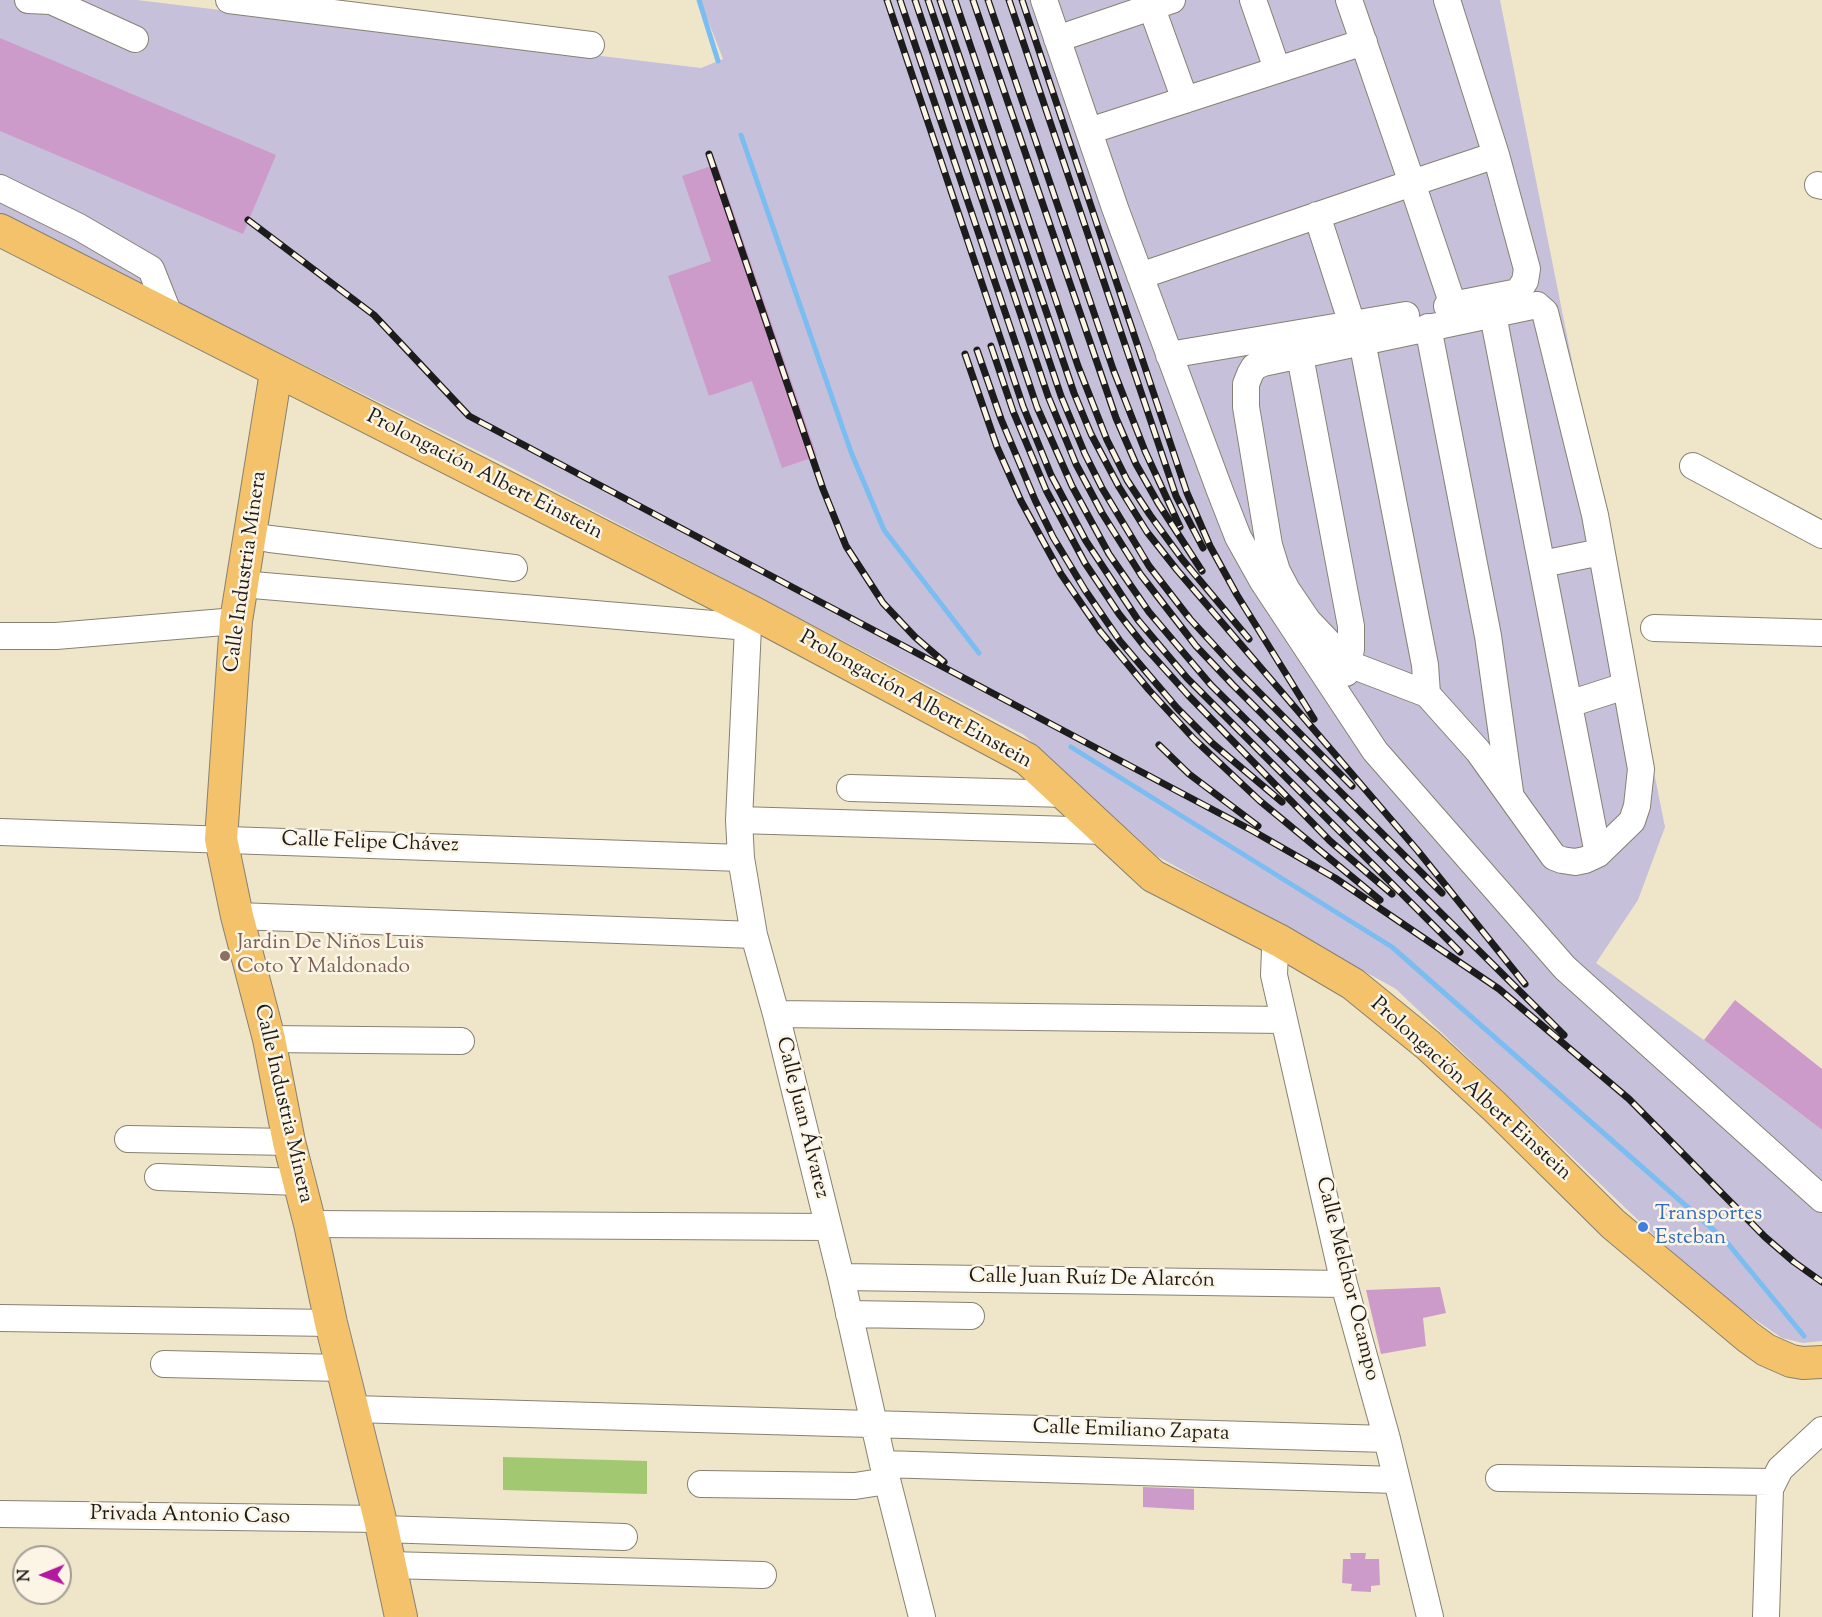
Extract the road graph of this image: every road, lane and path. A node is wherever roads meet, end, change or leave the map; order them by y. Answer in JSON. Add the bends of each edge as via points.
{"nodes":[{"id":1,"x":28,"y":0,"type":"edge"},
{"id":2,"x":229,"y":0,"type":"edge"},
{"id":3,"x":1044,"y":0,"type":"edge"},
{"id":4,"x":1253,"y":0,"type":"edge"},
{"id":5,"x":1350,"y":0,"type":"edge"},
{"id":6,"x":1447,"y":0,"type":"edge"},
{"id":7,"x":1158,"y":2,"type":"edge"},
{"id":8,"x":135,"y":39,"type":"dead end"},
{"id":9,"x":1057,"y":39,"type":"junction"},
{"id":10,"x":1365,"y":42,"type":"junction"},
{"id":11,"x":591,"y":45,"type":"dead end"},
{"id":12,"x":1277,"y":69,"type":"junction"},
{"id":13,"x":1185,"y":100,"type":"junction"},
{"id":14,"x":1089,"y":131,"type":"junction"},
{"id":15,"x":1496,"y":155,"type":"junction"},
{"id":16,"x":1412,"y":183,"type":"junction"},
{"id":17,"x":0,"y":188,"type":"edge"},
{"id":18,"x":1317,"y":215,"type":"junction"},
{"id":19,"x":0,"y":230,"type":"edge"},
{"id":20,"x":1140,"y":276,"type":"junction"},
{"id":21,"x":1453,"y":305,"type":"junction"},
{"id":22,"x":1493,"y":315,"type":"junction"},
{"id":23,"x":170,"y":317,"type":"junction"},
{"id":24,"x":1428,"y":327,"type":"junction"},
{"id":25,"x":1357,"y":333,"type":"junction"},
{"id":26,"x":1169,"y":355,"type":"junction"},
{"id":27,"x":1300,"y":356,"type":"junction"},
{"id":28,"x":276,"y":372,"type":"junction"},
{"id":29,"x":1693,"y":466,"type":"dead end"},
{"id":30,"x":249,"y":535,"type":"junction"},
{"id":31,"x":1822,"y":535,"type":"edge"},
{"id":32,"x":1601,"y":552,"type":"junction"},
{"id":33,"x":1542,"y":564,"type":"junction"},
{"id":34,"x":514,"y":568,"type":"dead end"},
{"id":35,"x":241,"y":584,"type":"junction"},
{"id":36,"x":751,"y":620,"type":"junction"},
{"id":37,"x":236,"y":621,"type":"junction"},
{"id":38,"x":1654,"y":628,"type":"dead end"},
{"id":39,"x":1822,"y":633,"type":"edge"},
{"id":40,"x":0,"y":636,"type":"edge"},
{"id":41,"x":1349,"y":664,"type":"junction"},
{"id":42,"x":1625,"y":686,"type":"junction"},
{"id":43,"x":1427,"y":694,"type":"junction"},
{"id":44,"x":1337,"y":696,"type":"junction"},
{"id":45,"x":1569,"y":704,"type":"junction"},
{"id":46,"x":850,"y":788,"type":"dead end"},
{"id":47,"x":1066,"y":794,"type":"junction"},
{"id":48,"x":1510,"y":796,"type":"junction"},
{"id":49,"x":739,"y":820,"type":"junction"},
{"id":50,"x":1105,"y":831,"type":"junction"},
{"id":51,"x":0,"y":832,"type":"edge"},
{"id":52,"x":221,"y":839,"type":"junction"},
{"id":53,"x":1598,"y":854,"type":"junction"},
{"id":54,"x":741,"y":858,"type":"junction"},
{"id":55,"x":237,"y":916,"type":"junction"},
{"id":56,"x":754,"y":935,"type":"junction"},
{"id":57,"x":1280,"y":941,"type":"junction"},
{"id":58,"x":776,"y":1014,"type":"junction"},
{"id":59,"x":1284,"y":1020,"type":"junction"},
{"id":60,"x":269,"y":1039,"type":"junction"},
{"id":61,"x":461,"y":1041,"type":"dead end"},
{"id":62,"x":128,"y":1139,"type":"dead end"},
{"id":63,"x":289,"y":1142,"type":"junction"},
{"id":64,"x":158,"y":1177,"type":"dead end"},
{"id":65,"x":298,"y":1182,"type":"junction"},
{"id":66,"x":1822,"y":1199,"type":"edge"},
{"id":67,"x":310,"y":1224,"type":"junction"},
{"id":68,"x":828,"y":1227,"type":"junction"},
{"id":69,"x":841,"y":1277,"type":"junction"},
{"id":70,"x":1344,"y":1284,"type":"junction"},
{"id":71,"x":849,"y":1314,"type":"junction"},
{"id":72,"x":971,"y":1316,"type":"dead end"},
{"id":73,"x":0,"y":1318,"type":"edge"},
{"id":74,"x":331,"y":1323,"type":"junction"},
{"id":75,"x":1822,"y":1362,"type":"edge"},
{"id":76,"x":164,"y":1365,"type":"dead end"},
{"id":77,"x":342,"y":1368,"type":"junction"},
{"id":78,"x":353,"y":1409,"type":"junction"},
{"id":79,"x":875,"y":1426,"type":"junction"},
{"id":80,"x":1822,"y":1430,"type":"edge"},
{"id":81,"x":1387,"y":1439,"type":"junction"},
{"id":82,"x":885,"y":1472,"type":"junction"},
{"id":83,"x":1499,"y":1478,"type":"dead end"},
{"id":84,"x":1396,"y":1480,"type":"junction"},
{"id":85,"x":1772,"y":1482,"type":"junction"},
{"id":86,"x":701,"y":1484,"type":"dead end"},
{"id":87,"x":0,"y":1514,"type":"edge"},
{"id":88,"x":381,"y":1524,"type":"junction"},
{"id":89,"x":624,"y":1537,"type":"dead end"},
{"id":90,"x":389,"y":1565,"type":"junction"},
{"id":91,"x":764,"y":1575,"type":"dead end"},
{"id":92,"x":400,"y":1617,"type":"edge"},
{"id":93,"x":922,"y":1617,"type":"edge"},
{"id":94,"x":1430,"y":1617,"type":"edge"},
{"id":95,"x":1766,"y":1617,"type":"edge"}],
"edges":[{"from":1,"to":8,"type":"street","via":[[51,1]]},
{"from":2,"to":11,"type":"street"},
{"from":3,"to":9,"type":"street"},
{"from":4,"to":12,"type":"street"},
{"from":5,"to":10,"type":"street"},
{"from":6,"to":15,"type":"street"},
{"from":7,"to":9,"type":"street"},
{"from":7,"to":13,"type":"street"},
{"from":9,"to":14,"type":"street"},
{"from":10,"to":12,"type":"street"},
{"from":10,"to":16,"type":"street"},
{"from":12,"to":13,"type":"street"},
{"from":13,"to":14,"type":"street"},
{"from":14,"to":20,"type":"street"},
{"from":15,"to":16,"type":"street"},
{"from":15,"to":21,"type":"street","via":[[1527,269],[1525,282],[1518,292]]},
{"from":16,"to":18,"type":"street"},
{"from":16,"to":21,"type":"street"},
{"from":17,"to":23,"type":"street","via":[[151,269]]},
{"from":18,"to":20,"type":"street"},
{"from":18,"to":25,"type":"street"},
{"from":19,"to":23,"type":"main road","name":"Prolongación Albert Einstein"},
{"from":20,"to":26,"type":"street"},
{"from":21,"to":25,"type":"street"},
{"from":22,"to":24,"type":"street"},
{"from":22,"to":32,"type":"street","via":[[1537,306],[1545,312]]},
{"from":22,"to":33,"type":"street"},
{"from":23,"to":28,"type":"main road","name":"Prolongación Albert Einstein"},
{"from":24,"to":25,"type":"street"},
{"from":24,"to":48,"type":"street","via":[[1488,636]]},
{"from":25,"to":26,"type":"street"},
{"from":25,"to":27,"type":"street"},
{"from":25,"to":43,"type":"street","via":[[1425,664]]},
{"from":26,"to":44,"type":"street","via":[[1238,537]]},
{"from":27,"to":41,"type":"street","via":[[1351,626]]},
{"from":27,"to":41,"type":"street","via":[[1254,367],[1246,384],[1246,407],[1277,571],[1308,621]]},
{"from":28,"to":30,"type":"main road","name":"Calle Industria Minera"},
{"from":28,"to":36,"type":"main road","name":"Prolongación Albert Einstein"},
{"from":29,"to":31,"type":"street"},
{"from":30,"to":34,"type":"street"},
{"from":30,"to":35,"type":"main road","name":"Calle Industria Minera"},
{"from":32,"to":33,"type":"street"},
{"from":32,"to":42,"type":"street"},
{"from":33,"to":45,"type":"street"},
{"from":35,"to":36,"type":"street"},
{"from":35,"to":37,"type":"main road","name":"Calle Industria Minera"},
{"from":36,"to":47,"type":"main road","name":"Prolongación Albert Einstein","via":[[1027,759]]},
{"from":36,"to":49,"type":"street","name":"Calle Juan Álvarez"},
{"from":37,"to":40,"type":"street","via":[[56,636]]},
{"from":37,"to":52,"type":"main road","name":"Calle Industria Minera"},
{"from":38,"to":39,"type":"street"},
{"from":41,"to":43,"type":"street"},
{"from":41,"to":44,"type":"street"},
{"from":42,"to":45,"type":"street"},
{"from":42,"to":53,"type":"street","via":[[1641,769],[1640,788],[1632,821]]},
{"from":43,"to":48,"type":"street","via":[[1478,751]]},
{"from":44,"to":66,"type":"street","via":[[1375,751],[1565,968]]},
{"from":45,"to":53,"type":"street"},
{"from":46,"to":47,"type":"street"},
{"from":47,"to":50,"type":"main road","name":"Prolongación Albert Einstein"},
{"from":48,"to":53,"type":"street","via":[[1554,857],[1575,862]]},
{"from":49,"to":50,"type":"street"},
{"from":49,"to":54,"type":"street","name":"Calle Juan Álvarez"},
{"from":50,"to":57,"type":"main road","name":"Prolongación Albert Einstein","via":[[1153,876]]},
{"from":51,"to":52,"type":"street","name":"Calle Felipe Chávez"},
{"from":52,"to":54,"type":"street","name":"Calle Felipe Chávez"},
{"from":52,"to":55,"type":"main road","name":"Calle Industria Minera"},
{"from":54,"to":56,"type":"street","name":"Calle Juan Álvarez"},
{"from":55,"to":56,"type":"street"},
{"from":55,"to":60,"type":"main road","name":"Calle Industria Minera"},
{"from":56,"to":58,"type":"street","name":"Calle Juan Álvarez"},
{"from":57,"to":59,"type":"street","name":"Calle Melchor Ocampo","via":[[1273,965]]},
{"from":57,"to":75,"type":"main road","name":"Prolongación Albert Einstein","via":[[1353,984],[1428,1045],[1613,1224],[1748,1337],[1791,1361]]},
{"from":58,"to":59,"type":"street"},
{"from":58,"to":68,"type":"street","name":"Calle Juan Álvarez"},
{"from":59,"to":70,"type":"street","name":"Calle Melchor Ocampo"},
{"from":60,"to":61,"type":"street"},
{"from":60,"to":63,"type":"main road","name":"Calle Industria Minera"},
{"from":62,"to":63,"type":"street"},
{"from":63,"to":65,"type":"main road","name":"Calle Industria Minera"},
{"from":64,"to":65,"type":"street"},
{"from":65,"to":67,"type":"main road","name":"Calle Industria Minera"},
{"from":67,"to":68,"type":"street"},
{"from":67,"to":74,"type":"main road","name":"Calle Industria Minera"},
{"from":68,"to":69,"type":"street","name":"Calle Juan Álvarez"},
{"from":69,"to":70,"type":"street","name":"Calle Juan Ruíz De Alarcón"},
{"from":69,"to":71,"type":"street","name":"Calle Juan Álvarez"},
{"from":70,"to":81,"type":"street","name":"Calle Melchor Ocampo"},
{"from":71,"to":72,"type":"street"},
{"from":71,"to":79,"type":"street","name":"Calle Juan Álvarez"},
{"from":73,"to":74,"type":"street"},
{"from":74,"to":77,"type":"main road","name":"Calle Industria Minera"},
{"from":76,"to":77,"type":"street"},
{"from":77,"to":78,"type":"main road","name":"Calle Industria Minera"},
{"from":78,"to":79,"type":"street","name":"Calle Emiliano Zapata"},
{"from":78,"to":88,"type":"main road","name":"Calle Industria Minera"},
{"from":79,"to":81,"type":"street","name":"Calle Emiliano Zapata"},
{"from":79,"to":82,"type":"street","name":"Calle Juan Álvarez"},
{"from":80,"to":85,"type":"street","via":[[1787,1461]]},
{"from":81,"to":84,"type":"street","name":"Calle Melchor Ocampo"},
{"from":82,"to":84,"type":"street"},
{"from":82,"to":86,"type":"street","via":[[855,1486]]},
{"from":82,"to":93,"type":"street","name":"Calle Juan Álvarez"},
{"from":83,"to":85,"type":"street"},
{"from":84,"to":94,"type":"street","name":"Calle Melchor Ocampo"},
{"from":85,"to":95,"type":"street"},
{"from":87,"to":88,"type":"street","name":"Privada Antonio Caso"},
{"from":88,"to":89,"type":"street","name":"Privada Antonio Caso"},
{"from":88,"to":90,"type":"main road","name":"Calle Industria Minera"},
{"from":90,"to":91,"type":"street"},
{"from":90,"to":92,"type":"main road","name":"Calle Industria Minera"}]}
